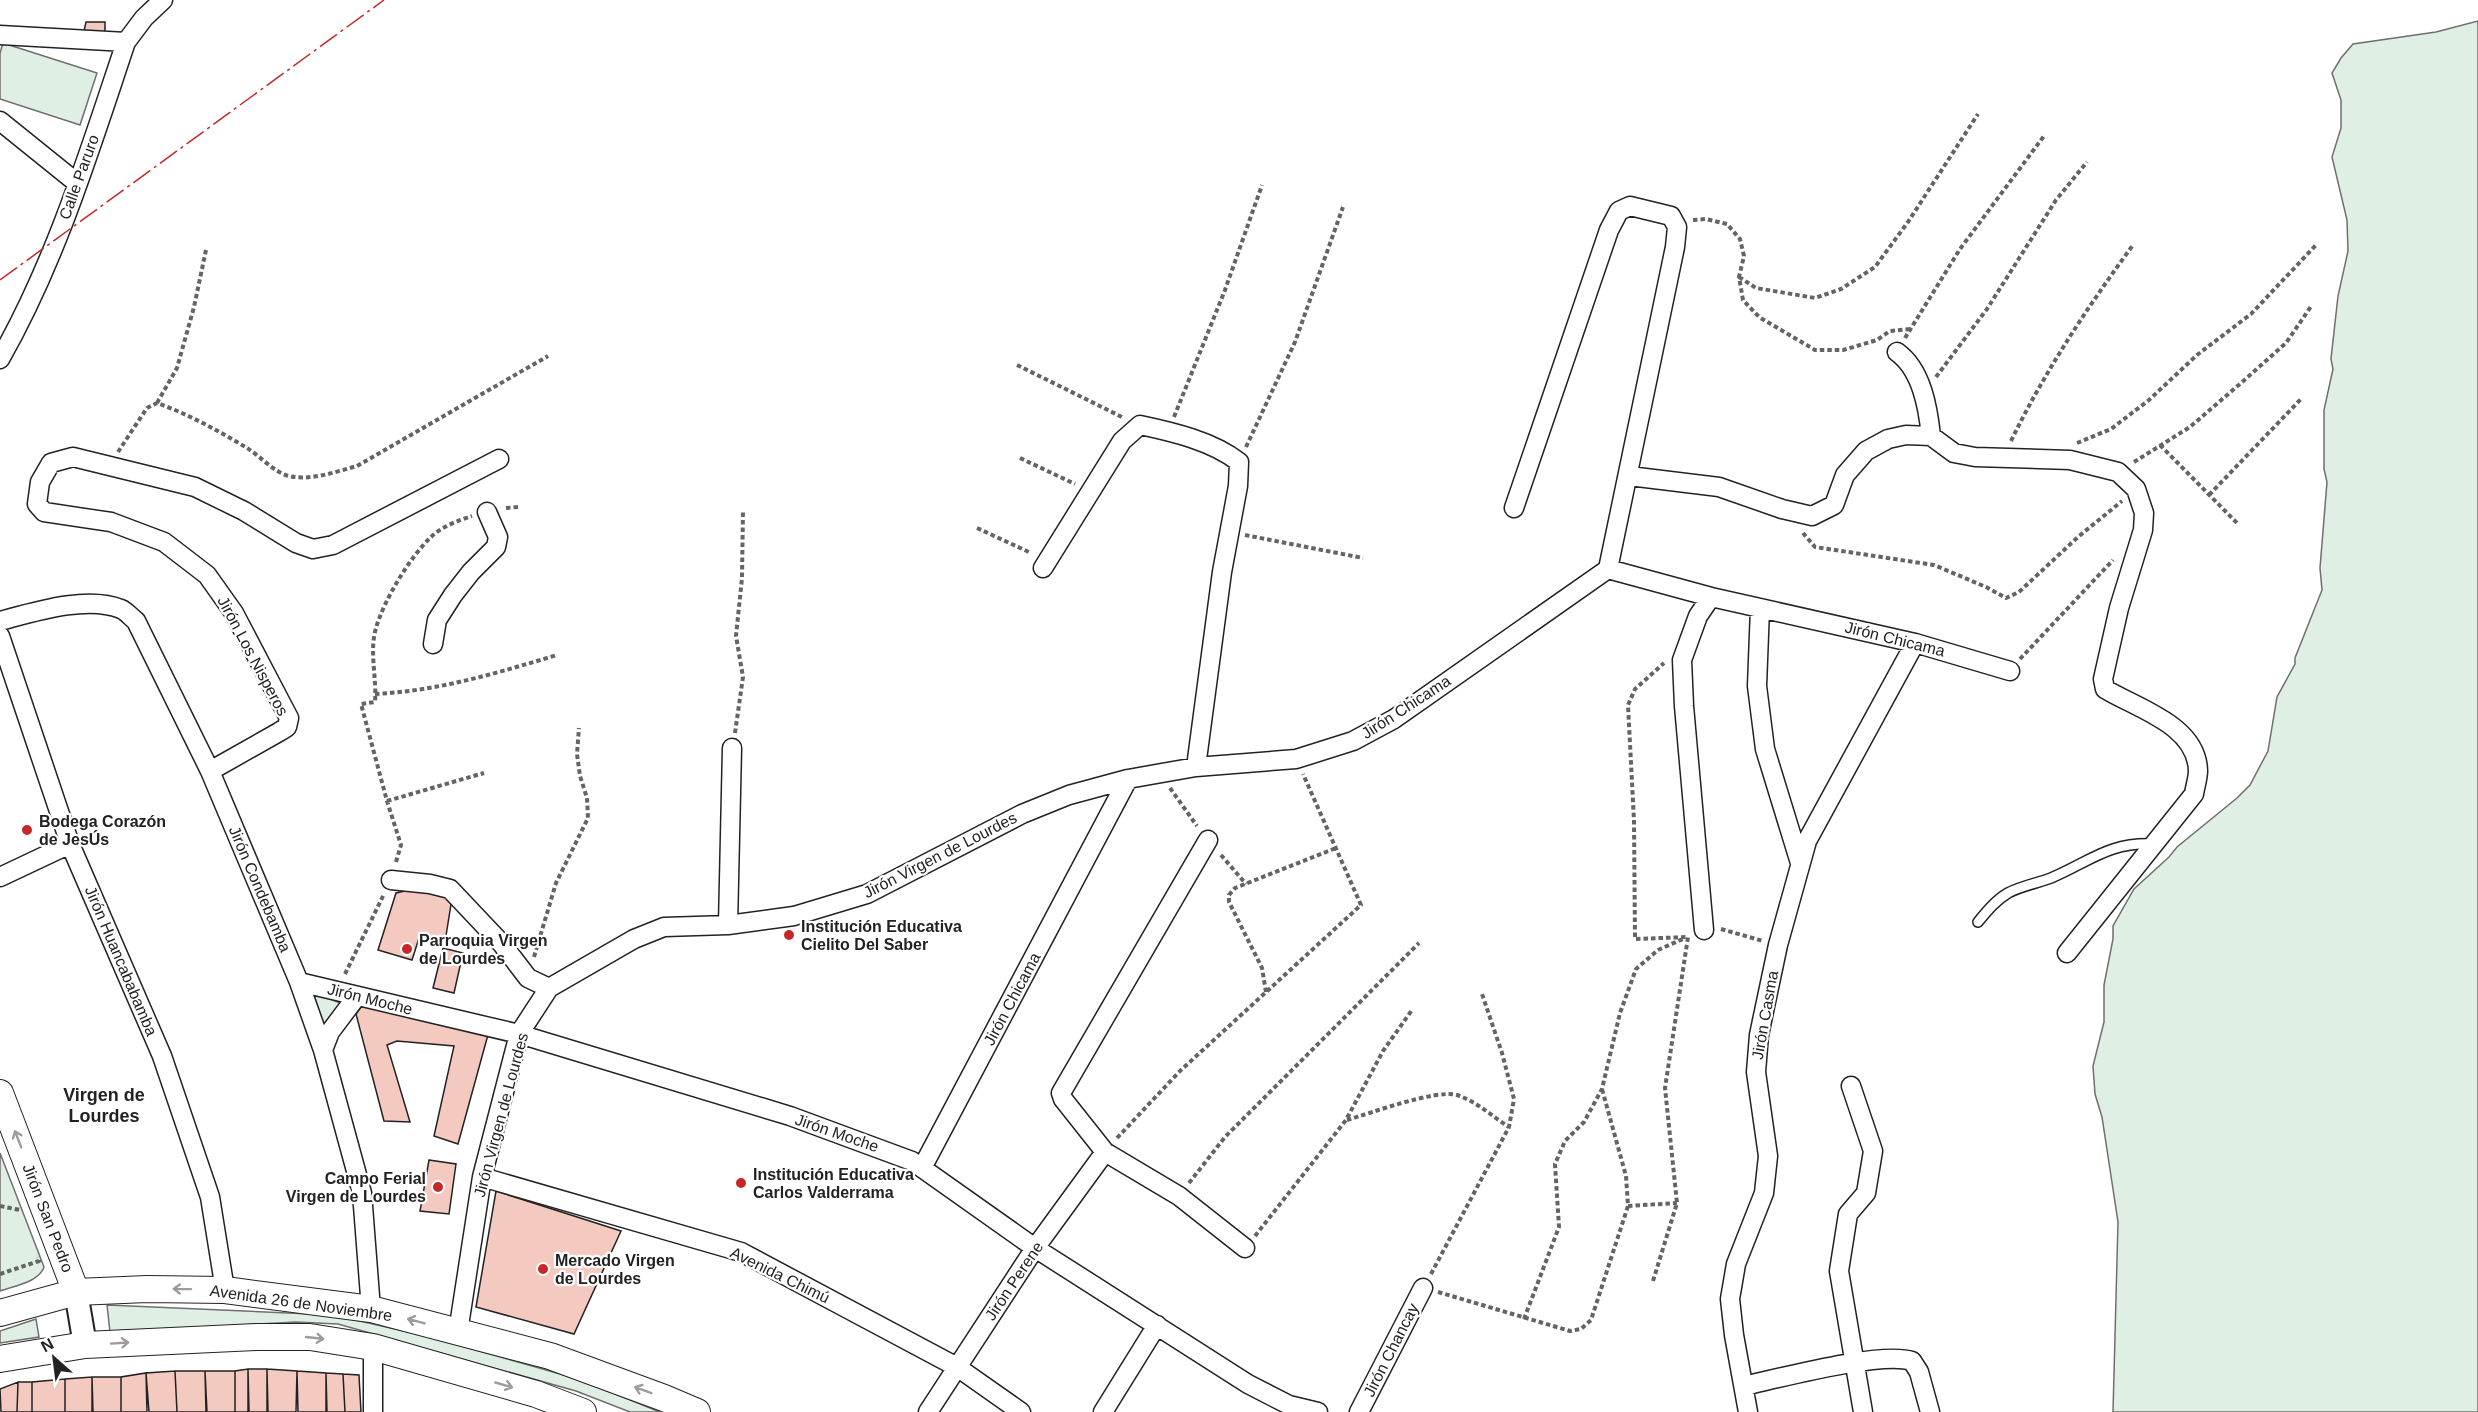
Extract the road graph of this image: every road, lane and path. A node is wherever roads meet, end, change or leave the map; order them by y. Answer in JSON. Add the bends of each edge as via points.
{"nodes":[{"id":1,"x":163,"y":0,"type":"edge"},
{"id":2,"x":0,"y":35,"type":"edge"},
{"id":3,"x":126,"y":42,"type":"junction"},
{"id":4,"x":1978,"y":114,"type":"dead end"},
{"id":5,"x":0,"y":121,"type":"edge"},
{"id":6,"x":2044,"y":136,"type":"dead end"},
{"id":7,"x":2087,"y":162,"type":"dead end"},
{"id":8,"x":77,"y":183,"type":"junction"},
{"id":9,"x":1262,"y":185,"type":"dead end"},
{"id":10,"x":1343,"y":207,"type":"dead end"},
{"id":11,"x":1674,"y":222,"type":"junction"},
{"id":12,"x":2317,"y":244,"type":"dead end"},
{"id":13,"x":2133,"y":245,"type":"dead end"},
{"id":14,"x":206,"y":250,"type":"dead end"},
{"id":15,"x":1739,"y":277,"type":"junction"},
{"id":16,"x":2312,"y":305,"type":"dead end"},
{"id":17,"x":1911,"y":329,"type":"junction"},
{"id":18,"x":1897,"y":352,"type":"joint"},
{"id":19,"x":548,"y":356,"type":"dead end"},
{"id":20,"x":0,"y":359,"type":"edge"},
{"id":21,"x":1017,"y":365,"type":"dead end"},
{"id":22,"x":1923,"y":395,"type":"junction"},
{"id":23,"x":2302,"y":398,"type":"dead end"},
{"id":24,"x":157,"y":403,"type":"junction"},
{"id":25,"x":1140,"y":425,"type":"junction"},
{"id":26,"x":1168,"y":431,"type":"junction"},
{"id":27,"x":1931,"y":436,"type":"junction"},
{"id":28,"x":2160,"y":445,"type":"junction"},
{"id":29,"x":2067,"y":447,"type":"dead end"},
{"id":30,"x":1020,"y":458,"type":"dead end"},
{"id":31,"x":2002,"y":458,"type":"junction"},
{"id":32,"x":499,"y":459,"type":"dead end"},
{"id":33,"x":1239,"y":462,"type":"junction"},
{"id":34,"x":109,"y":465,"type":"junction"},
{"id":35,"x":2118,"y":472,"type":"junction"},
{"id":36,"x":1629,"y":476,"type":"junction"},
{"id":37,"x":2136,"y":489,"type":"junction"},
{"id":38,"x":1090,"y":491,"type":"junction"},
{"id":39,"x":2209,"y":495,"type":"junction"},
{"id":40,"x":518,"y":507,"type":"dead end"},
{"id":41,"x":1514,"y":508,"type":"dead end"},
{"id":42,"x":1782,"y":509,"type":"junction"},
{"id":43,"x":743,"y":510,"type":"dead end"},
{"id":44,"x":487,"y":512,"type":"junction"},
{"id":45,"x":2237,"y":523,"type":"dead end"},
{"id":46,"x":977,"y":528,"type":"dead end"},
{"id":47,"x":1229,"y":532,"type":"junction"},
{"id":48,"x":2118,"y":555,"type":"dead end"},
{"id":49,"x":1363,"y":558,"type":"dead end"},
{"id":50,"x":1045,"y":564,"type":"joint"},
{"id":51,"x":1608,"y":569,"type":"junction"},
{"id":52,"x":1711,"y":597,"type":"junction"},
{"id":53,"x":1760,"y":608,"type":"junction"},
{"id":54,"x":0,"y":621,"type":"edge"},
{"id":55,"x":0,"y":636,"type":"edge"},
{"id":56,"x":1689,"y":640,"type":"junction"},
{"id":57,"x":1915,"y":643,"type":"junction"},
{"id":58,"x":433,"y":644,"type":"dead end"},
{"id":59,"x":557,"y":655,"type":"dead end"},
{"id":60,"x":2010,"y":671,"type":"joint"},
{"id":61,"x":375,"y":694,"type":"junction"},
{"id":62,"x":579,"y":728,"type":"dead end"},
{"id":63,"x":732,"y":748,"type":"joint"},
{"id":64,"x":1296,"y":759,"type":"junction"},
{"id":65,"x":1196,"y":767,"type":"junction"},
{"id":66,"x":210,"y":771,"type":"junction"},
{"id":67,"x":484,"y":773,"type":"dead end"},
{"id":68,"x":1128,"y":779,"type":"junction"},
{"id":69,"x":387,"y":801,"type":"junction"},
{"id":70,"x":1208,"y":840,"type":"dead end"},
{"id":71,"x":70,"y":844,"type":"junction"},
{"id":72,"x":2154,"y":844,"type":"junction"},
{"id":73,"x":1336,"y":848,"type":"junction"},
{"id":74,"x":1800,"y":863,"type":"junction"},
{"id":75,"x":0,"y":877,"type":"edge"},
{"id":76,"x":391,"y":880,"type":"junction"},
{"id":77,"x":1978,"y":922,"type":"dead end"},
{"id":78,"x":728,"y":925,"type":"junction"},
{"id":79,"x":1696,"y":934,"type":"junction"},
{"id":80,"x":1419,"y":943,"type":"dead end"},
{"id":81,"x":1778,"y":945,"type":"junction"},
{"id":82,"x":2067,"y":953,"type":"dead end"},
{"id":83,"x":528,"y":978,"type":"junction"},
{"id":84,"x":299,"y":982,"type":"junction"},
{"id":85,"x":549,"y":988,"type":"junction"},
{"id":86,"x":337,"y":991,"type":"junction"},
{"id":87,"x":1266,"y":992,"type":"junction"},
{"id":88,"x":1482,"y":994,"type":"dead end"},
{"id":89,"x":357,"y":996,"type":"junction"},
{"id":90,"x":1412,"y":1010,"type":"dead end"},
{"id":91,"x":519,"y":1035,"type":"junction"},
{"id":92,"x":323,"y":1050,"type":"junction"},
{"id":93,"x":1851,"y":1086,"type":"dead end"},
{"id":94,"x":1602,"y":1089,"type":"junction"},
{"id":95,"x":0,"y":1093,"type":"edge"},
{"id":96,"x":1346,"y":1120,"type":"junction"},
{"id":97,"x":1509,"y":1127,"type":"junction"},
{"id":98,"x":1104,"y":1152,"type":"junction"},
{"id":99,"x":922,"y":1168,"type":"junction"},
{"id":100,"x":482,"y":1177,"type":"junction"},
{"id":101,"x":1179,"y":1196,"type":"junction"},
{"id":102,"x":16,"y":1200,"type":"dead end"},
{"id":103,"x":1677,"y":1203,"type":"junction"},
{"id":104,"x":0,"y":1206,"type":"edge"},
{"id":105,"x":1628,"y":1206,"type":"junction"},
{"id":106,"x":20,"y":1210,"type":"junction"},
{"id":107,"x":23,"y":1220,"type":"dead end"},
{"id":108,"x":1035,"y":1248,"type":"junction"},
{"id":109,"x":1245,"y":1248,"type":"joint"},
{"id":110,"x":35,"y":1250,"type":"dead end"},
{"id":111,"x":0,"y":1274,"type":"edge"},
{"id":112,"x":1653,"y":1281,"type":"dead end"},
{"id":113,"x":1423,"y":1288,"type":"junction"},
{"id":114,"x":225,"y":1290,"type":"junction"},
{"id":115,"x":76,"y":1292,"type":"junction"},
{"id":116,"x":371,"y":1309,"type":"junction"},
{"id":117,"x":0,"y":1313,"type":"edge"},
{"id":118,"x":1524,"y":1319,"type":"junction"},
{"id":119,"x":1157,"y":1325,"type":"junction"},
{"id":120,"x":458,"y":1332,"type":"junction"},
{"id":121,"x":85,"y":1345,"type":"junction"},
{"id":122,"x":373,"y":1347,"type":"junction"},
{"id":123,"x":0,"y":1359,"type":"edge"},
{"id":124,"x":1855,"y":1363,"type":"junction"},
{"id":125,"x":957,"y":1367,"type":"junction"},
{"id":126,"x":1743,"y":1386,"type":"junction"},
{"id":127,"x":536,"y":1403,"type":"edge"},
{"id":128,"x":373,"y":1412,"type":"edge"},
{"id":129,"x":583,"y":1412,"type":"edge"},
{"id":130,"x":697,"y":1412,"type":"edge"},
{"id":131,"x":928,"y":1412,"type":"edge"},
{"id":132,"x":1021,"y":1412,"type":"edge"},
{"id":133,"x":1103,"y":1412,"type":"edge"},
{"id":134,"x":1318,"y":1412,"type":"edge"},
{"id":135,"x":1359,"y":1412,"type":"edge"},
{"id":136,"x":1748,"y":1412,"type":"edge"},
{"id":137,"x":1863,"y":1412,"type":"edge"},
{"id":138,"x":1930,"y":1412,"type":"edge"}],
"edges":[{"from":1,"to":3,"type":"street","name":"Calle Paruro"},
{"from":2,"to":3,"type":"street"},
{"from":3,"to":8,"type":"street","name":"Calle Paruro"},
{"from":4,"to":15,"type":"path","via":[[1875,267],[1841,289],[1815,298],[1756,288]]},
{"from":5,"to":8,"type":"street"},
{"from":6,"to":17,"type":"path","via":[[1960,249]]},
{"from":7,"to":22,"type":"path","via":[[2056,200],[1987,309]]},
{"from":8,"to":20,"type":"street","name":"Calle Paruro","via":[[17,330]]},
{"from":9,"to":26,"type":"path"},
{"from":10,"to":33,"type":"path","via":[[1295,342]]},
{"from":11,"to":15,"type":"path","via":[[1706,219],[1727,224],[1740,239],[1744,256]]},
{"from":11,"to":36,"type":"street","via":[[1676,247]]},
{"from":11,"to":41,"type":"street","via":[[1671,216],[1630,206],[1619,211],[1609,230]]},
{"from":12,"to":29,"type":"path","via":[[2251,314],[2197,355],[2149,400],[2111,429]]},
{"from":13,"to":31,"type":"path","via":[[2085,311],[2034,393]]},
{"from":14,"to":24,"type":"path","via":[[177,368]]},
{"from":15,"to":17,"type":"path","via":[[1743,300],[1759,317],[1815,350],[1843,350],[1877,340],[1890,331]]},
{"from":16,"to":28,"type":"path","via":[[2286,343],[2190,427]]},
{"from":17,"to":18,"type":"path"},
{"from":18,"to":22,"type":"street","via":[[1919,381]]},
{"from":19,"to":24,"type":"path","via":[[357,466],[307,478],[287,476],[246,448]]},
{"from":21,"to":25,"type":"path"},
{"from":22,"to":27,"type":"street"},
{"from":23,"to":39,"type":"path"},
{"from":24,"to":34,"type":"path","via":[[147,408]]},
{"from":25,"to":26,"type":"street"},
{"from":25,"to":38,"type":"street","via":[[1122,441]]},
{"from":26,"to":33,"type":"street","via":[[1227,453]]},
{"from":27,"to":31,"type":"street","via":[[1954,453]]},
{"from":27,"to":42,"type":"street","via":[[1888,439],[1866,451],[1845,475],[1834,505],[1812,516]]},
{"from":28,"to":35,"type":"path"},
{"from":28,"to":39,"type":"path"},
{"from":30,"to":38,"type":"path"},
{"from":31,"to":35,"type":"street","via":[[2070,459]]},
{"from":32,"to":34,"type":"street","name":"Jirón Los Nisperos","via":[[333,544],[313,549],[195,487]]},
{"from":33,"to":47,"type":"street"},
{"from":34,"to":66,"type":"street","name":"Jirón Los Nisperos","via":[[73,457],[51,463],[40,482],[38,504],[44,512],[111,522],[164,542],[207,575],[234,613],[289,718],[287,727]]},
{"from":35,"to":37,"type":"street"},
{"from":36,"to":42,"type":"street","via":[[1719,487]]},
{"from":36,"to":51,"type":"street"},
{"from":37,"to":42,"type":"path","via":[[2019,592],[2006,598],[1934,565],[1815,547]]},
{"from":37,"to":72,"type":"street","via":[[2144,513],[2143,530],[2118,608],[2103,679],[2105,689],[2174,727],[2191,745],[2198,771],[2194,794]]},
{"from":38,"to":50,"type":"street"},
{"from":39,"to":45,"type":"path"},
{"from":40,"to":44,"type":"path"},
{"from":43,"to":63,"type":"path","via":[[736,636],[743,677]]},
{"from":44,"to":58,"type":"street","via":[[498,537],[496,547],[447,604],[436,621]]},
{"from":44,"to":61,"type":"path","via":[[463,519],[431,536],[390,596],[376,629]]},
{"from":46,"to":50,"type":"path"},
{"from":47,"to":49,"type":"path"},
{"from":47,"to":65,"type":"street"},
{"from":48,"to":60,"type":"path"},
{"from":51,"to":52,"type":"street","name":"Jirón Chicama"},
{"from":51,"to":64,"type":"street","name":"Jirón Chicama","via":[[1394,719],[1353,741]]},
{"from":52,"to":53,"type":"street","name":"Jirón Chicama"},
{"from":52,"to":56,"type":"street"},
{"from":53,"to":57,"type":"street","name":"Jirón Chicama"},
{"from":53,"to":74,"type":"street","via":[[1757,686],[1765,749]]},
{"from":54,"to":66,"type":"street","name":"Jirón Condebamba","via":[[95,603],[122,609],[136,621]]},
{"from":55,"to":71,"type":"street","name":"Jirón Huancababamba"},
{"from":56,"to":79,"type":"street","via":[[1682,660]]},
{"from":56,"to":79,"type":"path","via":[[1635,689],[1628,705],[1635,939]]},
{"from":57,"to":60,"type":"street","name":"Jirón Chicama"},
{"from":57,"to":74,"type":"street","name":"Jirón Casma","via":[[1807,840]]},
{"from":59,"to":61,"type":"path","via":[[433,689]]},
{"from":61,"to":69,"type":"path","via":[[375,702],[361,704]]},
{"from":62,"to":83,"type":"path","via":[[577,754],[588,818],[556,883]]},
{"from":63,"to":78,"type":"street"},
{"from":64,"to":65,"type":"street","name":"Jirón Chicama"},
{"from":64,"to":73,"type":"path"},
{"from":65,"to":68,"type":"street","name":"Jirón Chicama"},
{"from":66,"to":84,"type":"street","name":"Jirón Condebamba"},
{"from":67,"to":69,"type":"path"},
{"from":68,"to":78,"type":"street","name":"Jirón Virgen de Lourdes","via":[[1069,795],[1022,814],[867,894],[794,916]]},
{"from":68,"to":99,"type":"street","name":"Jirón Chicama"},
{"from":69,"to":76,"type":"path","via":[[401,845]]},
{"from":70,"to":98,"type":"street","via":[[1060,1093]]},
{"from":71,"to":75,"type":"street"},
{"from":71,"to":114,"type":"street","name":"Jirón Huancababamba","via":[[162,1056],[210,1197]]},
{"from":72,"to":77,"type":"lane","via":[[2106,849],[2075,868],[2009,893]]},
{"from":72,"to":82,"type":"street"},
{"from":73,"to":87,"type":"path","via":[[1361,905]]},
{"from":73,"to":87,"type":"path","via":[[1235,888],[1229,895],[1262,968]]},
{"from":74,"to":81,"type":"street","name":"Jirón Casma"},
{"from":76,"to":83,"type":"street","via":[[450,889]]},
{"from":76,"to":86,"type":"path"},
{"from":78,"to":85,"type":"street","name":"Jirón Virgen de Lourdes","via":[[664,927],[634,939]]},
{"from":79,"to":81,"type":"path","via":[[1718,928]]},
{"from":79,"to":94,"type":"path","via":[[1658,950],[1636,969],[1620,1013]]},
{"from":79,"to":103,"type":"path","via":[[1665,1088]]},
{"from":80,"to":101,"type":"path","via":[[1225,1137]]},
{"from":81,"to":126,"type":"street","name":"Jirón Casma","via":[[1759,1035],[1756,1072],[1768,1156],[1764,1192],[1736,1264],[1730,1299]]},
{"from":83,"to":85,"type":"street"},
{"from":84,"to":86,"type":"street","name":"Jirón Moche"},
{"from":84,"to":92,"type":"street","name":"Jirón Condebamba"},
{"from":85,"to":91,"type":"street","name":"Jirón Virgen de Lourdes"},
{"from":86,"to":89,"type":"street","name":"Jirón Moche"},
{"from":87,"to":98,"type":"path","via":[[1180,1071]]},
{"from":88,"to":97,"type":"path","via":[[1514,1099]]},
{"from":89,"to":91,"type":"street","name":"Jirón Moche"},
{"from":89,"to":92,"type":"street","via":[[330,1032]]},
{"from":90,"to":96,"type":"path","via":[[1383,1051]]},
{"from":91,"to":99,"type":"street","name":"Jirón Moche","via":[[790,1116],[868,1143]]},
{"from":91,"to":100,"type":"street","name":"Jirón Virgen de Lourdes"},
{"from":92,"to":116,"type":"street","name":"Jirón Condebamba","via":[[362,1193]]},
{"from":93,"to":124,"type":"street","via":[[1873,1151],[1866,1193],[1848,1214],[1839,1271]]},
{"from":94,"to":105,"type":"path","via":[[1626,1176]]},
{"from":94,"to":118,"type":"path","via":[[1584,1122],[1565,1141],[1555,1164],[1558,1227]]},
{"from":115,"to":95,"type":"main road","name":"Jirón San Pedro","one_way":true},
{"from":96,"to":97,"type":"path","via":[[1439,1094],[1470,1101]]},
{"from":96,"to":109,"type":"path"},
{"from":97,"to":113,"type":"path"},
{"from":98,"to":101,"type":"street"},
{"from":98,"to":108,"type":"street","name":"Jirón Perene"},
{"from":99,"to":108,"type":"street","name":"Jirón Moche"},
{"from":100,"to":120,"type":"street","name":"Jirón Virgen de Lourdes"},
{"from":100,"to":125,"type":"street","name":"Avenida Chimú","via":[[741,1252]]},
{"from":101,"to":109,"type":"street"},
{"from":102,"to":106,"type":"path"},
{"from":103,"to":105,"type":"path"},
{"from":103,"to":112,"type":"path"},
{"from":104,"to":106,"type":"path"},
{"from":105,"to":118,"type":"path","via":[[1592,1320],[1581,1329],[1570,1331]]},
{"from":106,"to":107,"type":"path"},
{"from":108,"to":119,"type":"street","name":"Jirón Moche"},
{"from":108,"to":125,"type":"street","name":"Jirón Perene"},
{"from":110,"to":111,"type":"path","via":[[39,1260]]},
{"from":113,"to":118,"type":"path"},
{"from":113,"to":135,"type":"street","name":"Jirón Chancay"},
{"from":114,"to":115,"type":"main road","name":"Avenida 26 de Noviembre","one_way":true},
{"from":114,"to":116,"type":"main road","name":"Avenida 26 de Noviembre"},
{"from":115,"to":117,"type":"main road","name":"Avenida 26 de Noviembre"},
{"from":115,"to":121,"type":"street","name":"Jirón San Pedro"},
{"from":120,"to":116,"type":"main road","name":"Avenida 26 de Noviembre","one_way":true},
{"from":119,"to":133,"type":"street"},
{"from":119,"to":134,"type":"street","name":"Jirón Moche","via":[[1248,1384],[1289,1405]]},
{"from":130,"to":120,"type":"main road","name":"Avenida 26 de Noviembre","one_way":true,"via":[[550,1356]]},
{"from":121,"to":122,"type":"main road","name":"Avenida 26 de Noviembre","one_way":true,"via":[[284,1336]]},
{"from":121,"to":123,"type":"main road","name":"Avenida 26 de Noviembre"},
{"from":122,"to":127,"type":"main road","name":"Avenida 26 de Noviembre","one_way":true},
{"from":122,"to":128,"type":"street"},
{"from":124,"to":126,"type":"street"},
{"from":124,"to":137,"type":"street"},
{"from":124,"to":138,"type":"street","via":[[1902,1358],[1912,1361]]},
{"from":125,"to":131,"type":"street","name":"Jirón Perene"},
{"from":125,"to":132,"type":"street","name":"Avenida Chimú"},
{"from":126,"to":136,"type":"street","name":"Jirón Casma"},
{"from":127,"to":129,"type":"main road","name":"Avenida 26 de Noviembre"}]}
